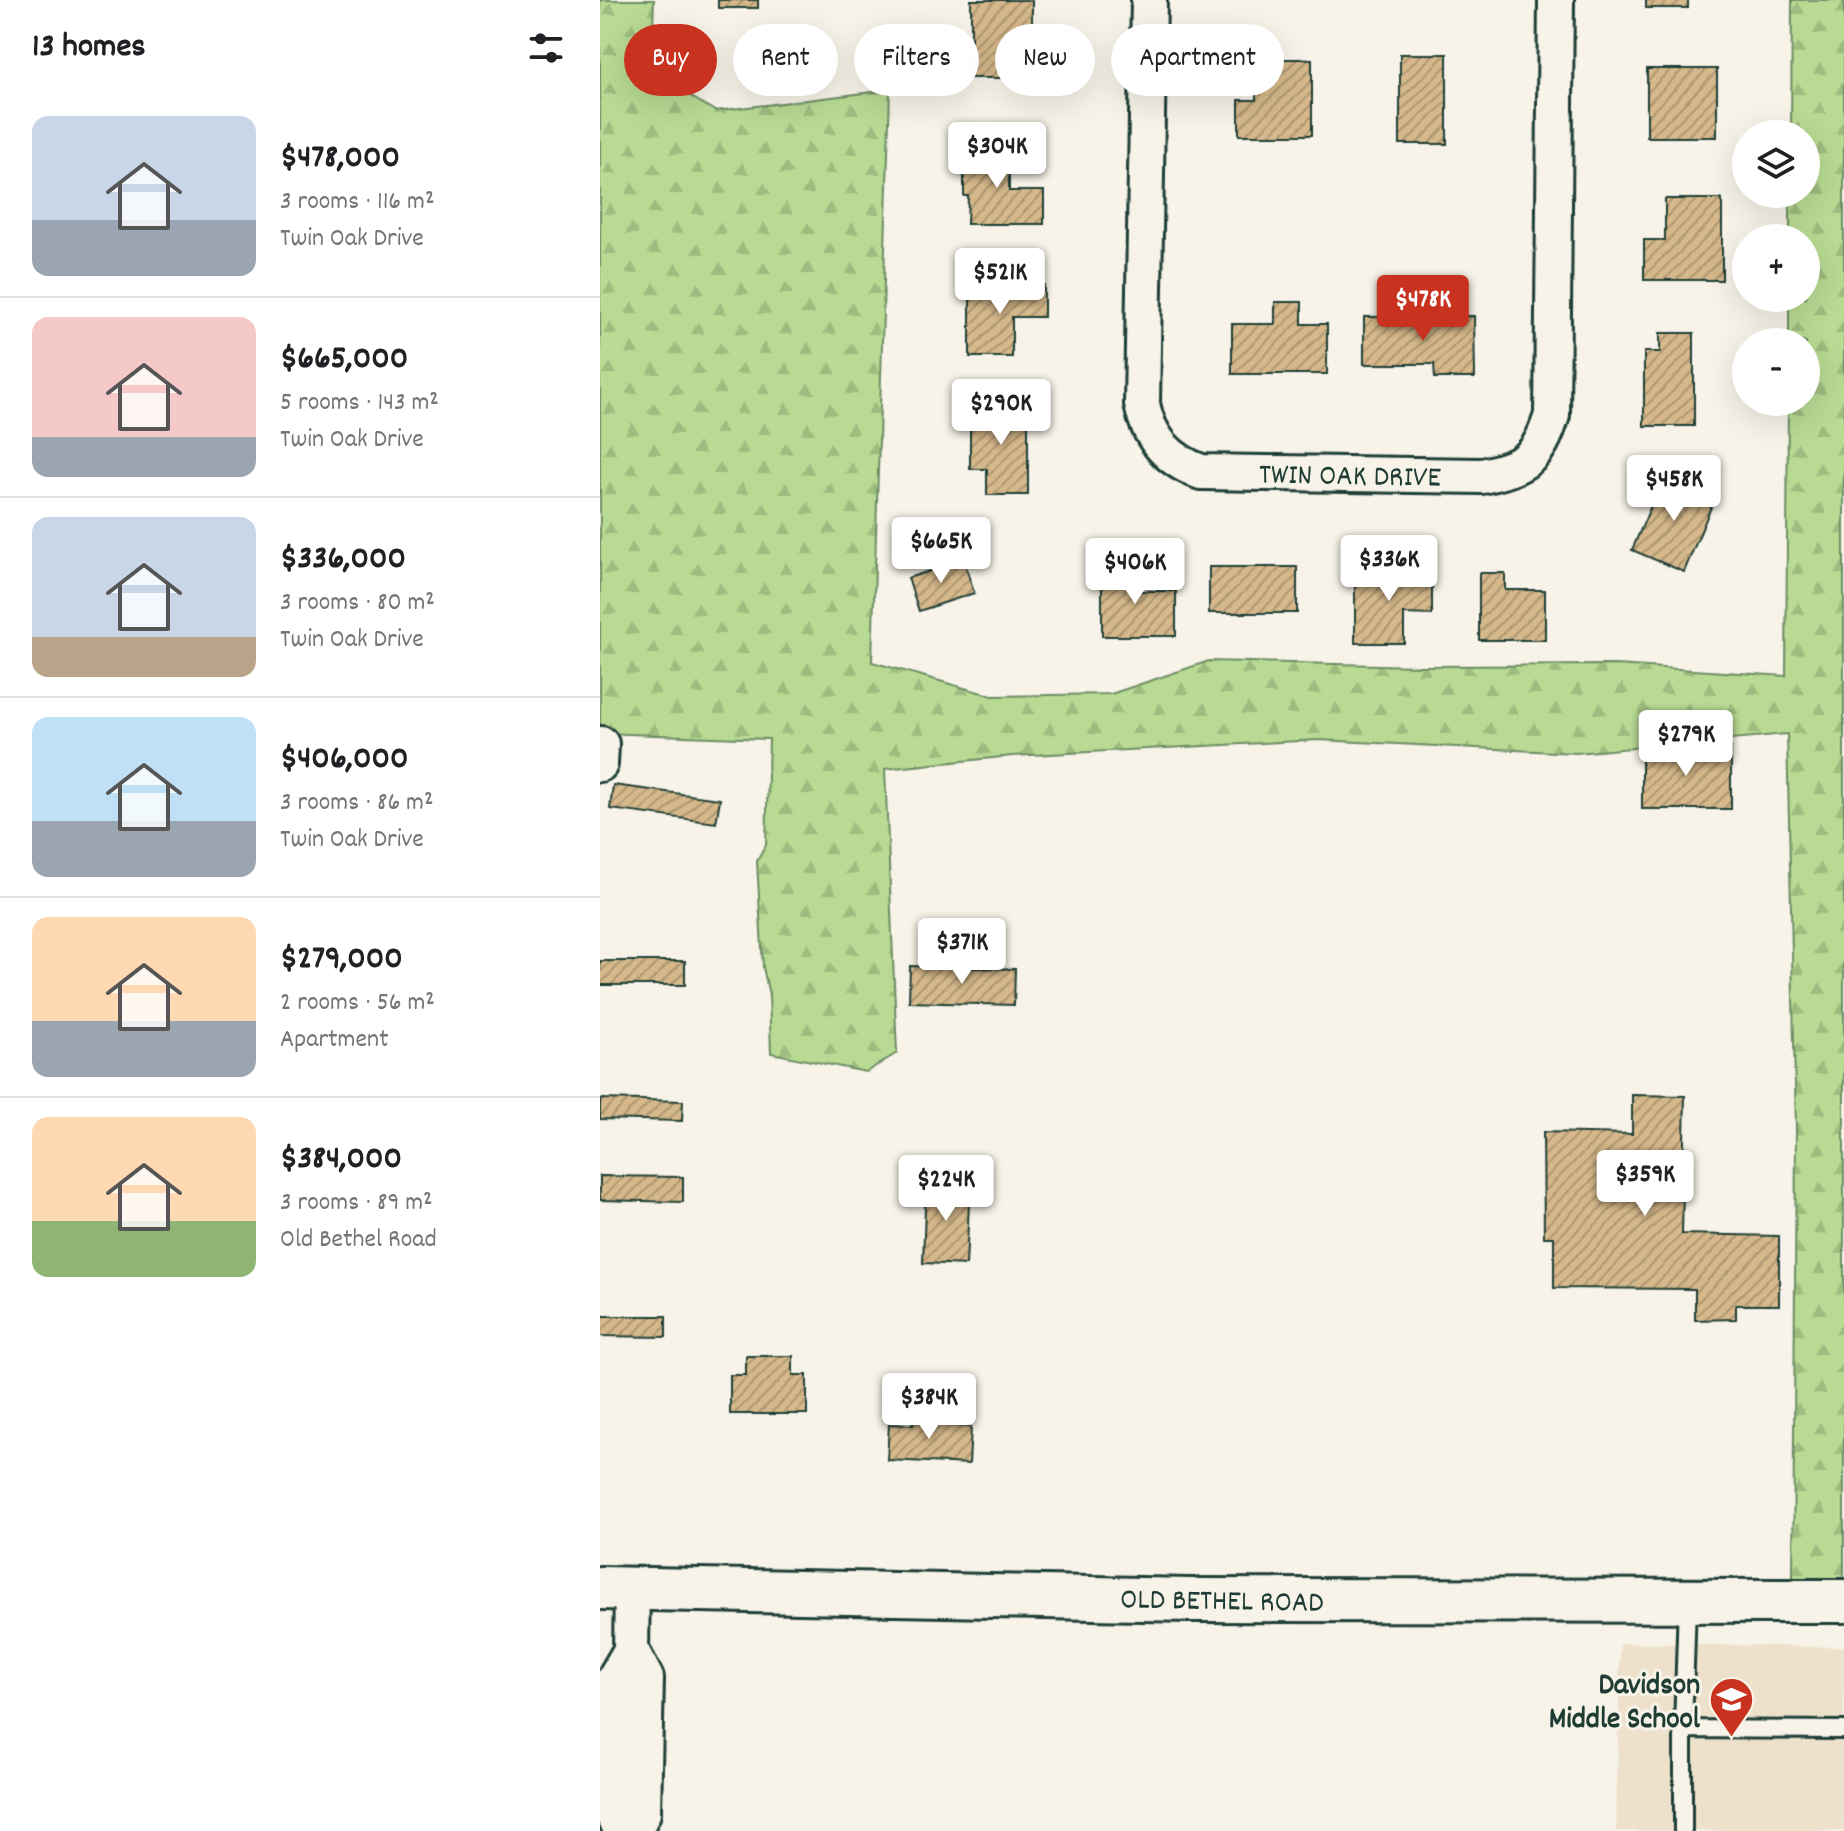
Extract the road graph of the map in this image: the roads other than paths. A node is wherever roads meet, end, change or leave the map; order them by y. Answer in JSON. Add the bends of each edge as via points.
{"nodes":[{"id":1,"x":1149,"y":0,"type":"edge"},
{"id":2,"x":1556,"y":0,"type":"edge"},
{"id":3,"x":616,"y":1588,"type":"edge"},
{"id":4,"x":1687,"y":1600,"type":"junction"},
{"id":5,"x":1844,"y":1601,"type":"edge"},
{"id":6,"x":631,"y":1650,"type":"junction"},
{"id":7,"x":1683,"y":1729,"type":"junction"},
{"id":8,"x":1844,"y":1730,"type":"edge"},
{"id":9,"x":622,"y":1831,"type":"edge"},
{"id":10,"x":634,"y":1831,"type":"edge"},
{"id":11,"x":1683,"y":1831,"type":"edge"}],
"edges":[{"from":1,"to":2,"type":"street","name":"TWIN OAK DRIVE","via":[[1142,404],[1150,432],[1182,465],[1201,472],[1482,476],[1511,470],[1532,457],[1552,415]]},
{"from":3,"to":4,"type":"street","name":"OLD BETHEL ROAD","via":[[1190,1600]]},
{"from":3,"to":6,"type":"street"},
{"from":4,"to":5,"type":"street","name":"OLD BETHEL ROAD"},
{"from":4,"to":7,"type":"lane"},
{"from":6,"to":9,"type":"street","via":[[614,1679],[612,1812]]},
{"from":6,"to":10,"type":"street","via":[[646,1678],[643,1813]]},
{"from":7,"to":8,"type":"lane"},
{"from":7,"to":11,"type":"lane"}]}
